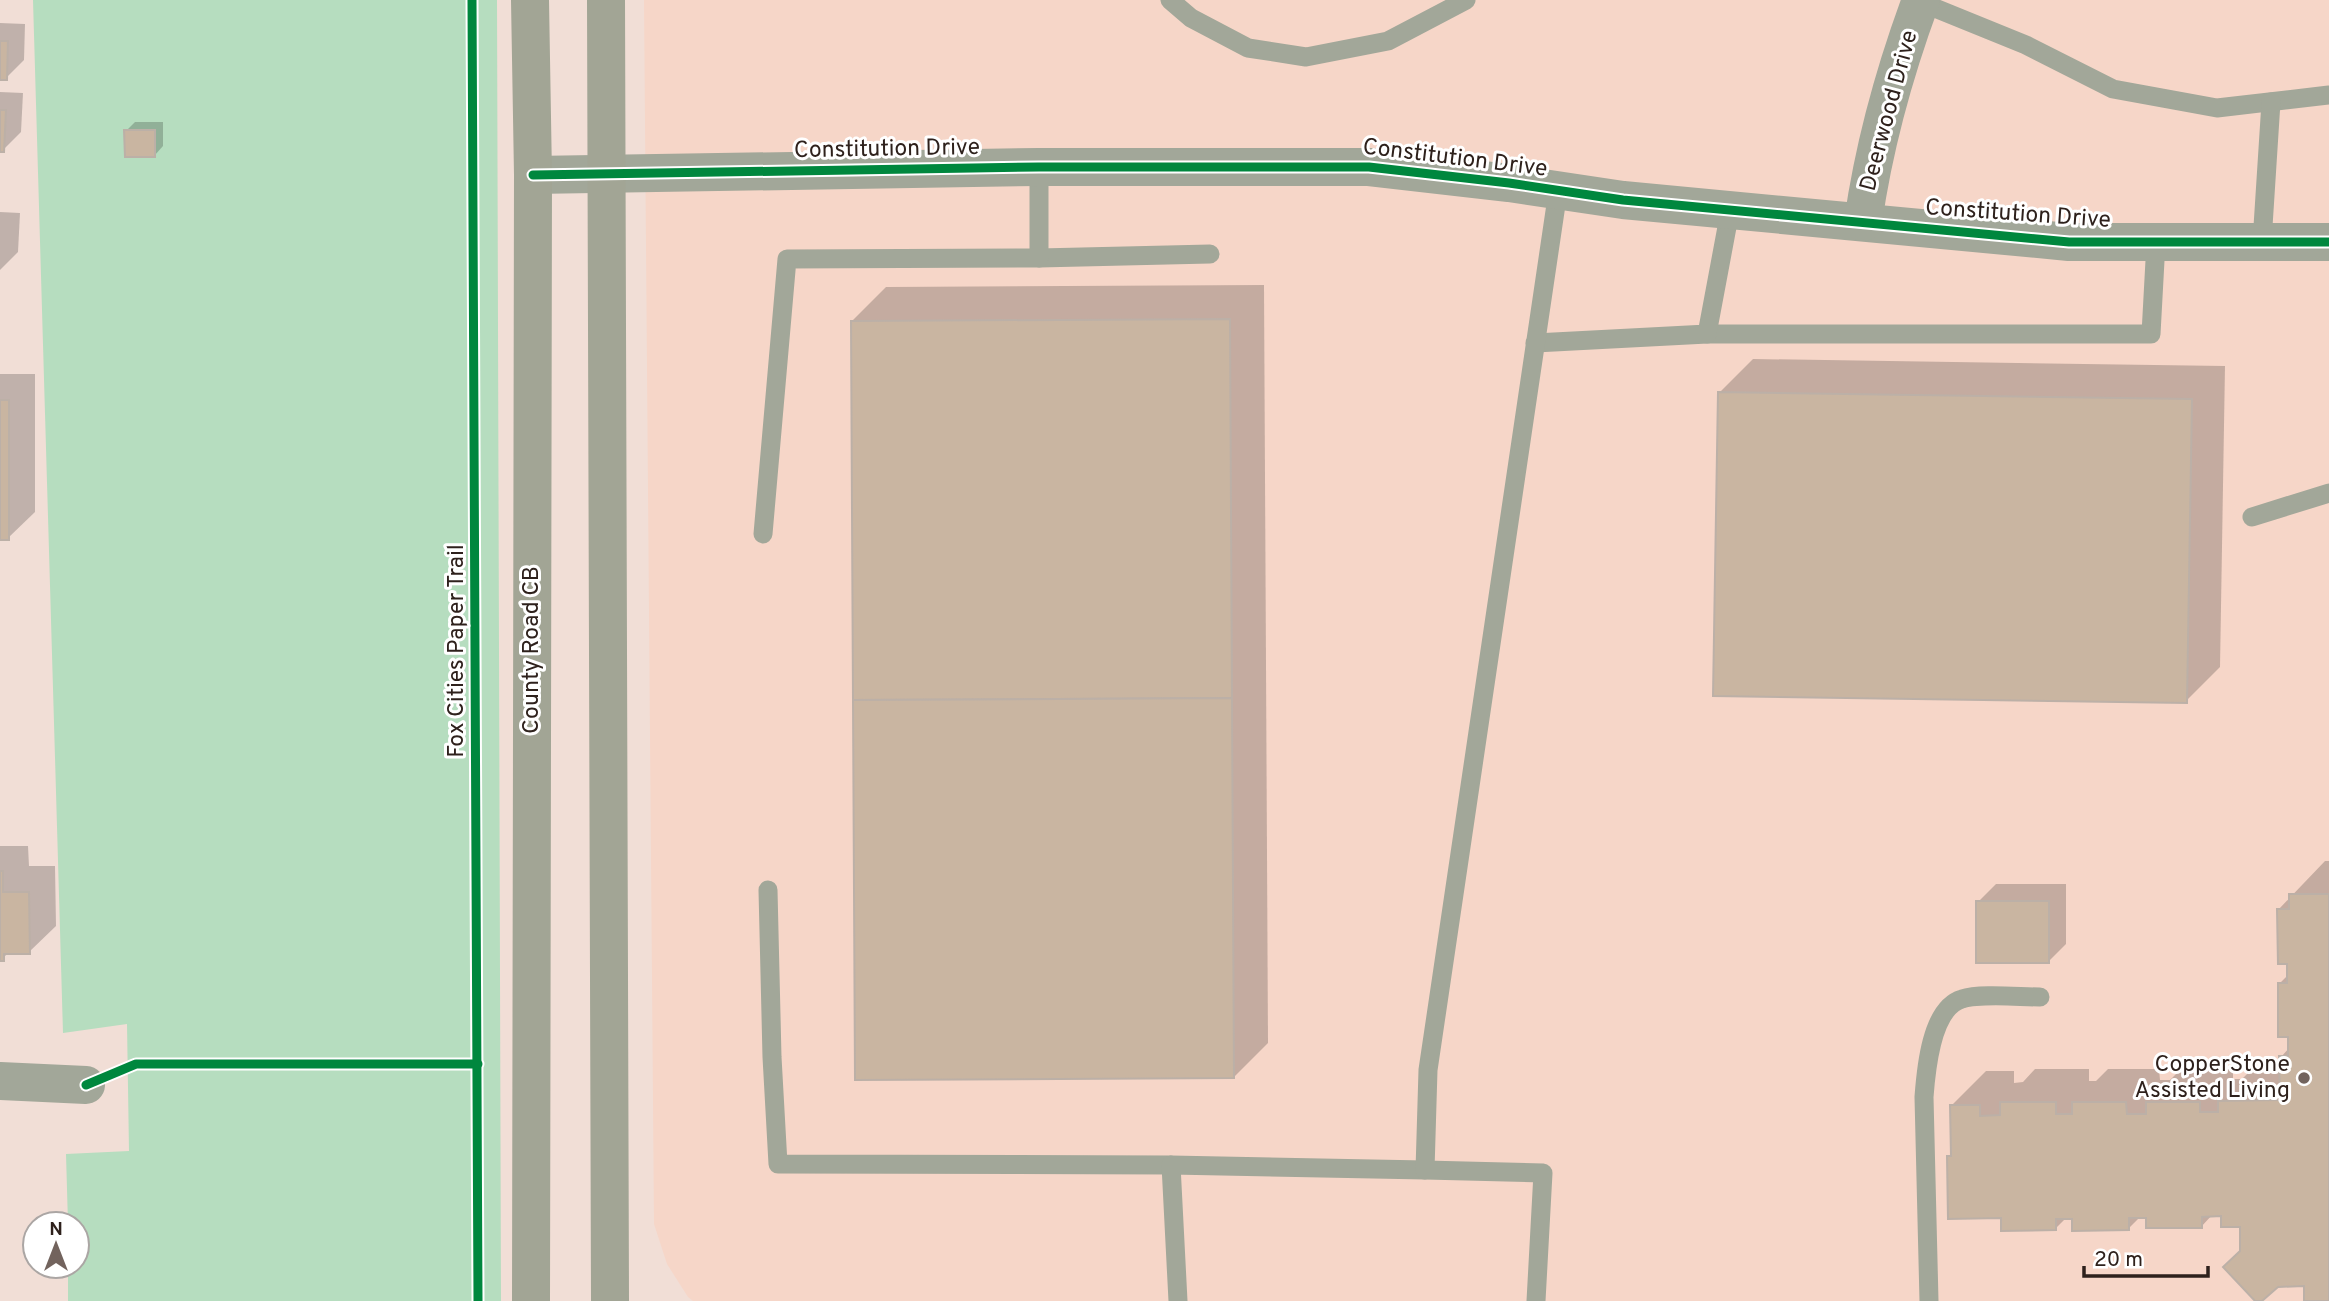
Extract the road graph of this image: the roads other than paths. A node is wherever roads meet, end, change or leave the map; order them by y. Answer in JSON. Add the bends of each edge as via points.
{"nodes":[{"id":1,"x":530,"y":0,"type":"edge"},
{"id":2,"x":606,"y":0,"type":"edge"},
{"id":3,"x":1170,"y":0,"type":"edge"},
{"id":4,"x":1466,"y":0,"type":"edge"},
{"id":5,"x":1921,"y":1,"type":"edge"},
{"id":6,"x":2329,"y":95,"type":"edge"},
{"id":7,"x":2271,"y":102,"type":"junction"},
{"id":8,"x":1039,"y":167,"type":"junction"},
{"id":9,"x":607,"y":174,"type":"junction"},
{"id":10,"x":533,"y":175,"type":"junction"},
{"id":11,"x":1558,"y":191,"type":"junction"},
{"id":12,"x":1730,"y":211,"type":"junction"},
{"id":13,"x":1863,"y":222,"type":"junction"},
{"id":14,"x":2156,"y":242,"type":"junction"},
{"id":15,"x":2262,"y":243,"type":"junction"},
{"id":16,"x":2329,"y":243,"type":"edge"},
{"id":17,"x":1210,"y":254,"type":"dead end"},
{"id":18,"x":1039,"y":258,"type":"junction"},
{"id":19,"x":1707,"y":334,"type":"junction"},
{"id":20,"x":1535,"y":344,"type":"junction"},
{"id":21,"x":2329,"y":493,"type":"edge"},
{"id":22,"x":2252,"y":517,"type":"dead end"},
{"id":23,"x":762,"y":534,"type":"dead end"},
{"id":24,"x":768,"y":890,"type":"dead end"},
{"id":25,"x":2040,"y":997,"type":"dead end"},
{"id":26,"x":0,"y":1081,"type":"edge"},
{"id":27,"x":86,"y":1085,"type":"dead end"},
{"id":28,"x":1171,"y":1166,"type":"junction"},
{"id":29,"x":1426,"y":1170,"type":"junction"},
{"id":30,"x":531,"y":1301,"type":"edge"},
{"id":31,"x":610,"y":1301,"type":"edge"},
{"id":32,"x":1178,"y":1301,"type":"edge"},
{"id":33,"x":1536,"y":1301,"type":"edge"},
{"id":34,"x":1929,"y":1301,"type":"edge"}],
"edges":[{"from":1,"to":10,"type":"main road","name":"County Road CB"},
{"from":2,"to":9,"type":"main road"},
{"from":3,"to":4,"type":"lane","via":[[1191,18],[1248,48],[1306,57],[1388,41]]},
{"from":5,"to":7,"type":"lane","via":[[2026,45],[2113,89],[2217,108]]},
{"from":5,"to":13,"type":"street","name":"Deerwood Drive","via":[[1878,138]]},
{"from":6,"to":7,"type":"lane"},
{"from":7,"to":15,"type":"lane"},
{"from":8,"to":9,"type":"street","name":"Constitution Drive"},
{"from":8,"to":11,"type":"street","name":"Constitution Drive","via":[[1369,167]]},
{"from":8,"to":18,"type":"lane"},
{"from":9,"to":10,"type":"street","name":"Constitution Drive"},
{"from":9,"to":31,"type":"main road"},
{"from":10,"to":30,"type":"main road","name":"County Road CB"},
{"from":11,"to":12,"type":"street","name":"Constitution Drive"},
{"from":11,"to":20,"type":"lane"},
{"from":12,"to":13,"type":"street","name":"Constitution Drive"},
{"from":12,"to":19,"type":"lane"},
{"from":13,"to":14,"type":"street","name":"Constitution Drive","via":[[2068,242]]},
{"from":14,"to":15,"type":"street","name":"Constitution Drive"},
{"from":14,"to":19,"type":"lane","via":[[2151,334]]},
{"from":15,"to":16,"type":"street","name":"Constitution Drive"},
{"from":17,"to":18,"type":"lane"},
{"from":18,"to":23,"type":"lane","via":[[787,259]]},
{"from":19,"to":20,"type":"lane"},
{"from":20,"to":29,"type":"lane","via":[[1428,1070]]},
{"from":21,"to":22,"type":"lane"},
{"from":24,"to":28,"type":"lane","via":[[778,1164]]},
{"from":25,"to":34,"type":"lane","via":[[1965,997],[1952,1002],[1932,1042],[1924,1097]]},
{"from":26,"to":27,"type":"street"},
{"from":28,"to":29,"type":"lane"},
{"from":28,"to":32,"type":"lane"},
{"from":29,"to":33,"type":"lane","via":[[1543,1173]]}]}
